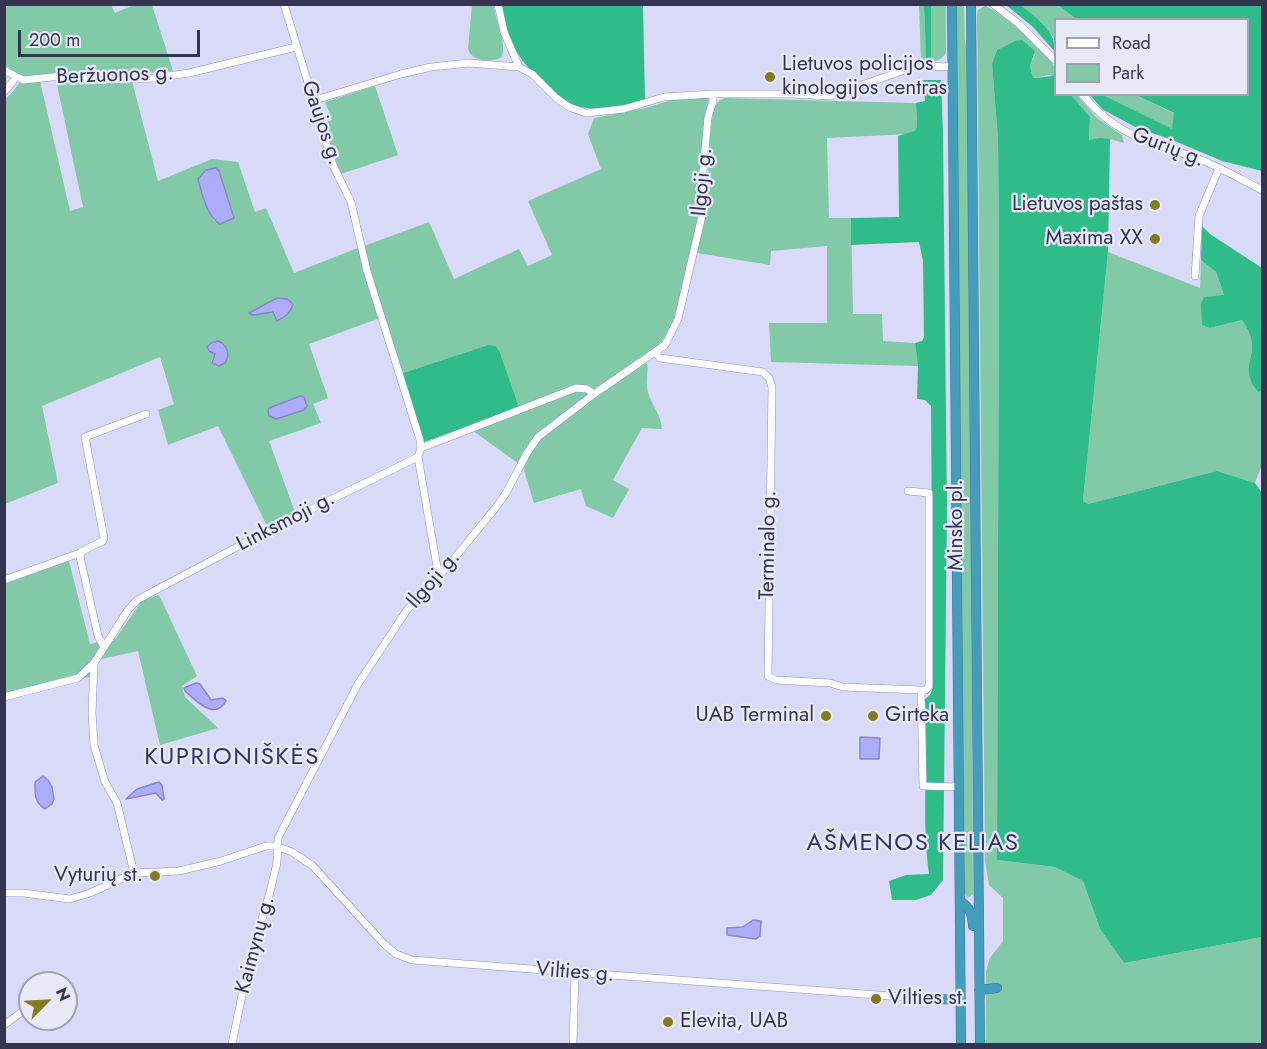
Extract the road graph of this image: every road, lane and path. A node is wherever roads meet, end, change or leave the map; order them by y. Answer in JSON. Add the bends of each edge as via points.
{"nodes":[{"id":1,"x":284,"y":4,"type":"edge"},
{"id":2,"x":498,"y":4,"type":"edge"},
{"id":3,"x":952,"y":4,"type":"edge"},
{"id":4,"x":971,"y":4,"type":"edge"},
{"id":5,"x":993,"y":4,"type":"edge"},
{"id":6,"x":296,"y":46,"type":"junction"},
{"id":7,"x":1054,"y":59,"type":"edge"},
{"id":8,"x":519,"y":67,"type":"junction"},
{"id":9,"x":953,"y":67,"type":"junction"},
{"id":10,"x":4,"y":70,"type":"edge"},
{"id":11,"x":16,"y":78,"type":"junction"},
{"id":12,"x":4,"y":92,"type":"edge"},
{"id":13,"x":713,"y":94,"type":"junction"},
{"id":14,"x":1084,"y":96,"type":"edge"},
{"id":15,"x":312,"y":101,"type":"junction"},
{"id":16,"x":1218,"y":168,"type":"junction"},
{"id":17,"x":1263,"y":190,"type":"edge"},
{"id":18,"x":1195,"y":276,"type":"dead end"},
{"id":19,"x":655,"y":353,"type":"junction"},
{"id":20,"x":594,"y":393,"type":"junction"},
{"id":21,"x":146,"y":414,"type":"dead end"},
{"id":22,"x":421,"y":447,"type":"junction"},
{"id":23,"x":418,"y":457,"type":"junction"},
{"id":24,"x":908,"y":491,"type":"dead end"},
{"id":25,"x":80,"y":553,"type":"junction"},
{"id":26,"x":441,"y":573,"type":"junction"},
{"id":27,"x":4,"y":580,"type":"edge"},
{"id":28,"x":104,"y":647,"type":"junction"},
{"id":29,"x":94,"y":663,"type":"junction"},
{"id":30,"x":78,"y":678,"type":"junction"},
{"id":31,"x":921,"y":690,"type":"junction"},
{"id":32,"x":93,"y":691,"type":"junction"},
{"id":33,"x":4,"y":697,"type":"edge"},
{"id":34,"x":958,"y":787,"type":"junction"},
{"id":35,"x":276,"y":846,"type":"junction"},
{"id":36,"x":134,"y":873,"type":"junction"},
{"id":37,"x":4,"y":893,"type":"edge"},
{"id":38,"x":960,"y":901,"type":"junction"},
{"id":39,"x":575,"y":973,"type":"junction"},
{"id":40,"x":978,"y":973,"type":"junction"},
{"id":41,"x":997,"y":988,"type":"dead end"},
{"id":42,"x":979,"y":990,"type":"junction"},
{"id":43,"x":917,"y":998,"type":"joint"},
{"id":44,"x":960,"y":1000,"type":"junction"},
{"id":45,"x":18,"y":1015,"type":"edge"},
{"id":46,"x":4,"y":1025,"type":"edge"},
{"id":47,"x":232,"y":1044,"type":"edge"},
{"id":48,"x":573,"y":1044,"type":"edge"},
{"id":49,"x":961,"y":1044,"type":"edge"},
{"id":50,"x":980,"y":1044,"type":"edge"}],
"edges":[{"from":1,"to":6,"type":"street","name":"Gaujos g."},
{"from":2,"to":8,"type":"street","via":[[504,32]]},
{"from":3,"to":9,"type":"highway","name":"Minsko pl."},
{"from":4,"to":40,"type":"highway","name":"Minsko pl."},
{"from":5,"to":7,"type":"street"},
{"from":6,"to":11,"type":"street","name":"Beržuonos g.","via":[[153,78]]},
{"from":6,"to":15,"type":"street","name":"Gaujos g."},
{"from":8,"to":13,"type":"street","via":[[556,99],[586,113],[624,109],[664,97]]},
{"from":8,"to":15,"type":"street","via":[[469,63],[431,67]]},
{"from":9,"to":13,"type":"street","via":[[916,66],[831,96]]},
{"from":9,"to":34,"type":"highway","name":"Minsko pl."},
{"from":10,"to":11,"type":"street"},
{"from":11,"to":12,"type":"street"},
{"from":13,"to":19,"type":"street","name":"Ilgoji g.","via":[[703,172],[704,207],[678,319],[665,345]]},
{"from":14,"to":16,"type":"street","name":"Gurių g.","via":[[1099,114],[1124,132]]},
{"from":15,"to":22,"type":"street","name":"Gaujos g.","via":[[333,165],[351,202],[367,271]]},
{"from":16,"to":17,"type":"street","name":"Gurių g."},
{"from":16,"to":18,"type":"street","via":[[1199,216]]},
{"from":19,"to":20,"type":"street","name":"Ilgoji g."},
{"from":19,"to":31,"type":"street","name":"Terminalo g.","via":[[660,358],[763,372],[769,378],[772,387],[768,676],[843,687]]},
{"from":20,"to":22,"type":"street","via":[[576,388]]},
{"from":20,"to":26,"type":"street","name":"Ilgoji g.","via":[[538,437],[497,506]]},
{"from":21,"to":25,"type":"street","via":[[85,437],[104,538]]},
{"from":22,"to":23,"type":"street"},
{"from":23,"to":26,"type":"street"},
{"from":23,"to":28,"type":"street","name":"Linksmoji g.","via":[[143,596],[128,610]]},
{"from":24,"to":31,"type":"street","via":[[929,493],[929,686]]},
{"from":25,"to":27,"type":"street"},
{"from":25,"to":28,"type":"street","via":[[98,636]]},
{"from":26,"to":35,"type":"street","name":"Ilgoji g.","via":[[407,610],[358,684],[280,831]]},
{"from":28,"to":29,"type":"street","name":"Linksmoji g."},
{"from":29,"to":30,"type":"street","name":"Linksmoji g."},
{"from":29,"to":32,"type":"street"},
{"from":30,"to":32,"type":"street"},
{"from":30,"to":33,"type":"street","name":"Linksmoji g."},
{"from":31,"to":34,"type":"street","via":[[923,786]]},
{"from":32,"to":36,"type":"street","via":[[94,746],[105,782],[117,803]]},
{"from":34,"to":38,"type":"highway","name":"Minsko pl."},
{"from":35,"to":36,"type":"street","via":[[179,871]]},
{"from":35,"to":39,"type":"street","name":"Vilties g.","via":[[313,866],[375,936],[404,958]]},
{"from":35,"to":47,"type":"street","name":"Kaimynų g.","via":[[277,864],[248,966]]},
{"from":36,"to":37,"type":"street","via":[[70,899]]},
{"from":38,"to":40,"type":"highway","via":[[967,905],[972,918]]},
{"from":38,"to":44,"type":"highway","name":"Minsko pl."},
{"from":39,"to":43,"type":"street","name":"Vilties g."},
{"from":39,"to":48,"type":"street"},
{"from":40,"to":42,"type":"highway","name":"Minsko pl."},
{"from":41,"to":42,"type":"highway"},
{"from":42,"to":50,"type":"highway","name":"Minsko pl."},
{"from":43,"to":44,"type":"highway"},
{"from":44,"to":49,"type":"highway","name":"Minsko pl."},
{"from":45,"to":46,"type":"street"}]}
